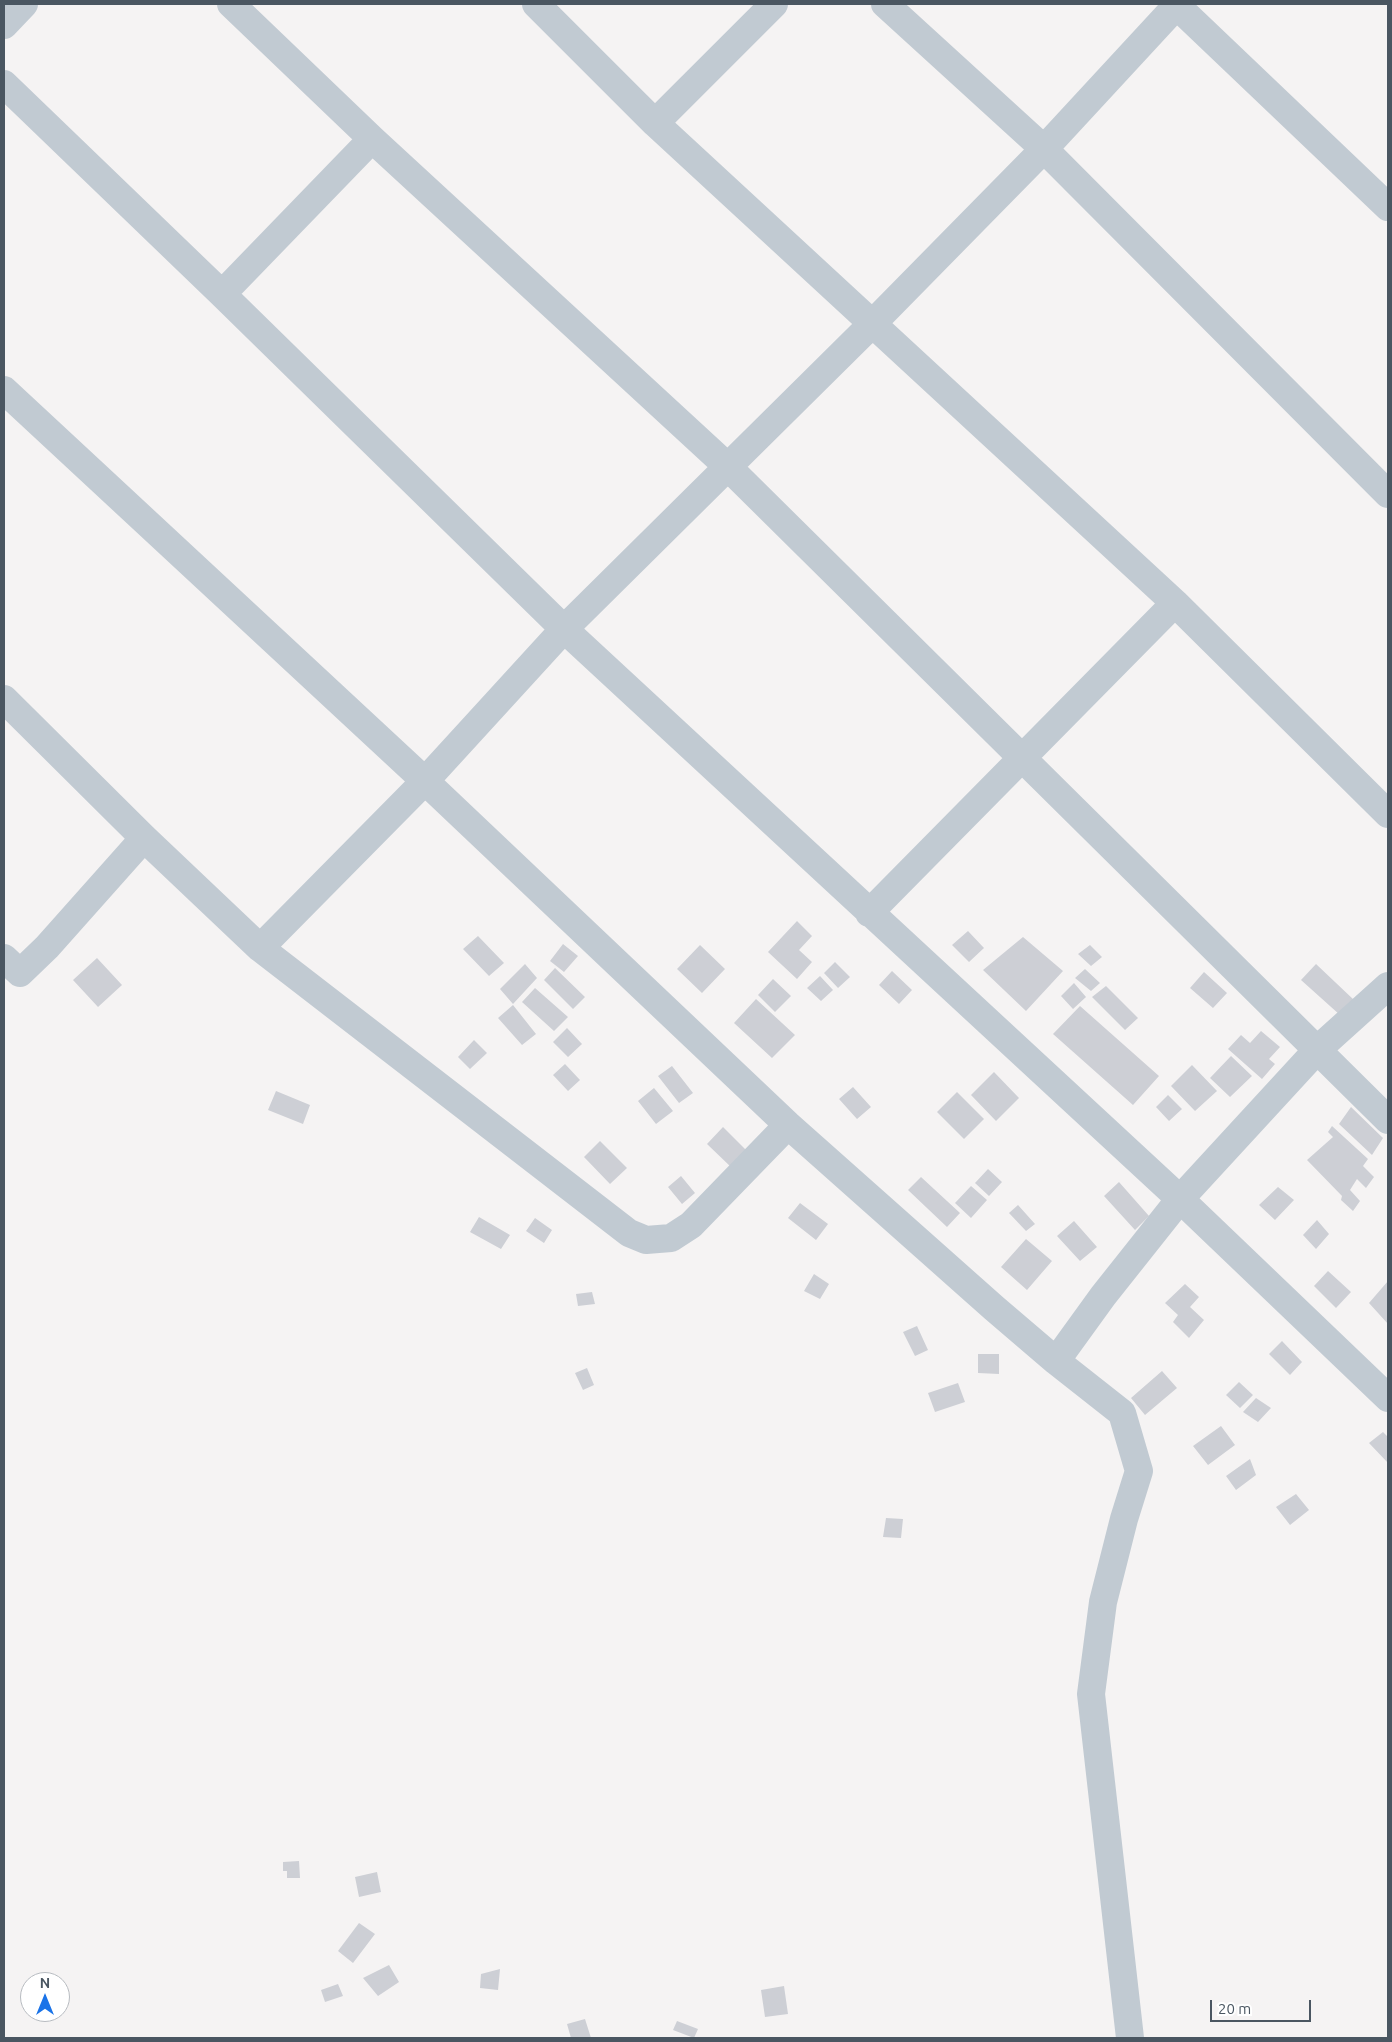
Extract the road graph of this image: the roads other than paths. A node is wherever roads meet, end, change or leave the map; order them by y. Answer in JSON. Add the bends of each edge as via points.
{"nodes":[{"id":1,"x":24,"y":4,"type":"edge"},
{"id":2,"x":232,"y":4,"type":"edge"},
{"id":3,"x":536,"y":4,"type":"edge"},
{"id":4,"x":774,"y":4,"type":"edge"},
{"id":5,"x":885,"y":4,"type":"edge"},
{"id":6,"x":1177,"y":4,"type":"edge"},
{"id":7,"x":4,"y":25,"type":"edge"},
{"id":8,"x":4,"y":84,"type":"edge"},
{"id":9,"x":655,"y":122,"type":"junction"},
{"id":10,"x":372,"y":139,"type":"junction"},
{"id":11,"x":1044,"y":149,"type":"junction"},
{"id":12,"x":1388,"y":208,"type":"edge"},
{"id":13,"x":222,"y":294,"type":"junction"},
{"id":14,"x":872,"y":324,"type":"junction"},
{"id":15,"x":4,"y":390,"type":"edge"},
{"id":16,"x":728,"y":467,"type":"junction"},
{"id":17,"x":1388,"y":494,"type":"edge"},
{"id":18,"x":1175,"y":603,"type":"junction"},
{"id":19,"x":564,"y":630,"type":"junction"},
{"id":20,"x":4,"y":699,"type":"edge"},
{"id":21,"x":1023,"y":758,"type":"junction"},
{"id":22,"x":425,"y":781,"type":"junction"},
{"id":23,"x":1388,"y":814,"type":"edge"},
{"id":24,"x":144,"y":838,"type":"junction"},
{"id":25,"x":869,"y":912,"type":"junction"},
{"id":26,"x":260,"y":948,"type":"junction"},
{"id":27,"x":9,"y":971,"type":"edge"},
{"id":28,"x":1388,"y":986,"type":"edge"},
{"id":29,"x":1318,"y":1049,"type":"junction"},
{"id":30,"x":1388,"y":1120,"type":"edge"},
{"id":31,"x":788,"y":1125,"type":"junction"},
{"id":32,"x":1180,"y":1199,"type":"junction"},
{"id":33,"x":1056,"y":1361,"type":"junction"},
{"id":34,"x":1388,"y":1398,"type":"edge"},
{"id":35,"x":1130,"y":2038,"type":"edge"}],
"edges":[{"from":1,"to":7,"type":"street"},
{"from":2,"to":10,"type":"street"},
{"from":3,"to":9,"type":"street"},
{"from":4,"to":9,"type":"street"},
{"from":5,"to":11,"type":"street"},
{"from":6,"to":11,"type":"street"},
{"from":6,"to":12,"type":"street"},
{"from":8,"to":13,"type":"street"},
{"from":9,"to":14,"type":"street"},
{"from":10,"to":13,"type":"street"},
{"from":10,"to":16,"type":"street"},
{"from":11,"to":14,"type":"street"},
{"from":11,"to":17,"type":"street"},
{"from":13,"to":19,"type":"street"},
{"from":14,"to":16,"type":"street"},
{"from":14,"to":18,"type":"street"},
{"from":15,"to":22,"type":"street"},
{"from":16,"to":19,"type":"street"},
{"from":16,"to":21,"type":"street"},
{"from":18,"to":21,"type":"street"},
{"from":18,"to":23,"type":"street"},
{"from":19,"to":22,"type":"street"},
{"from":19,"to":25,"type":"street"},
{"from":20,"to":24,"type":"street"},
{"from":21,"to":25,"type":"street"},
{"from":21,"to":29,"type":"street"},
{"from":22,"to":26,"type":"street"},
{"from":22,"to":31,"type":"street"},
{"from":24,"to":26,"type":"street"},
{"from":24,"to":27,"type":"street","via":[[47,947]]},
{"from":25,"to":32,"type":"street"},
{"from":26,"to":31,"type":"street","via":[[630,1233],[646,1240],[671,1238],[691,1225]]},
{"from":28,"to":29,"type":"street"},
{"from":29,"to":30,"type":"street"},
{"from":29,"to":32,"type":"street"},
{"from":31,"to":33,"type":"street"},
{"from":32,"to":33,"type":"street"},
{"from":32,"to":34,"type":"street"},
{"from":33,"to":35,"type":"street","via":[[1122,1413],[1139,1471],[1103,1602],[1091,1694]]}]}
